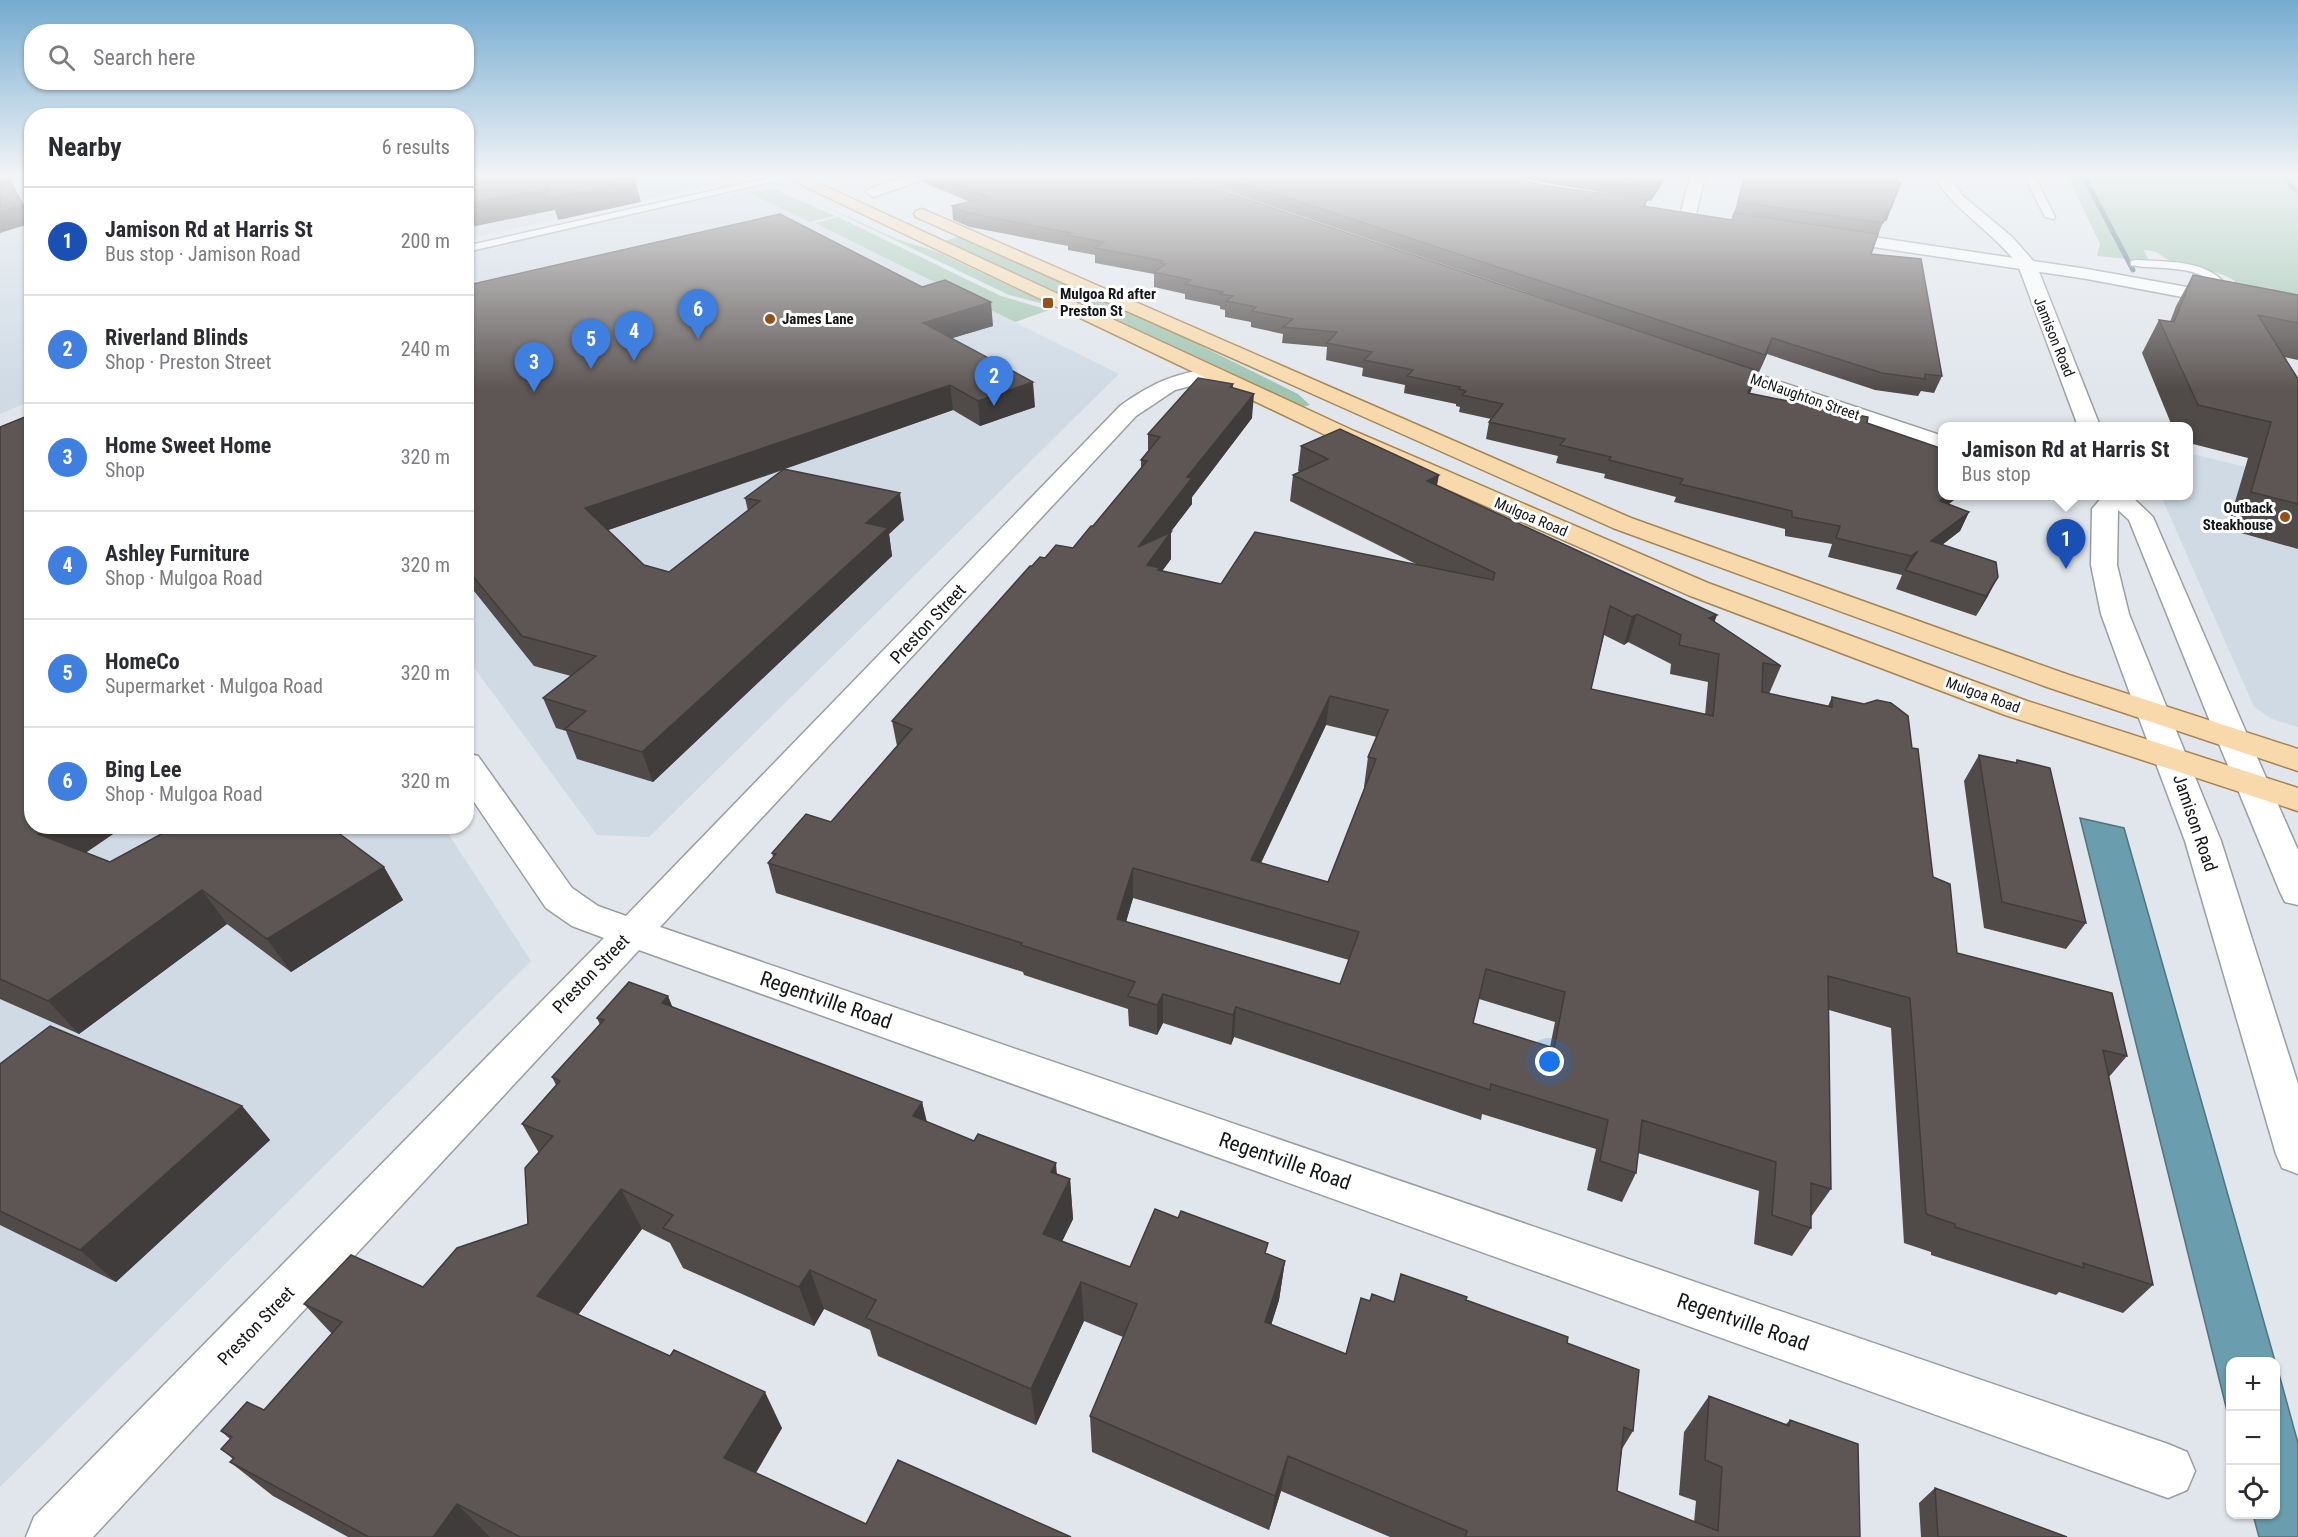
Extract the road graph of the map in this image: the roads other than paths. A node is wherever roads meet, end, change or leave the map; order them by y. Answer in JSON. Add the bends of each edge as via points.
{"nodes":[{"id":1,"x":943,"y":247,"type":"edge"},
{"id":2,"x":998,"y":247,"type":"edge"},
{"id":3,"x":1906,"y":247,"type":"edge"},
{"id":4,"x":2014,"y":247,"type":"edge"},
{"id":5,"x":2135,"y":263,"type":"dead end"},
{"id":6,"x":2026,"y":264,"type":"junction"},
{"id":7,"x":2215,"y":298,"type":"junction"},
{"id":8,"x":2298,"y":313,"type":"edge"},
{"id":9,"x":1167,"y":352,"type":"junction"},
{"id":10,"x":1695,"y":359,"type":"edge"},
{"id":11,"x":1214,"y":374,"type":"junction"},
{"id":12,"x":1128,"y":411,"type":"junction"},
{"id":13,"x":2087,"y":422,"type":"edge"},
{"id":14,"x":1938,"y":442,"type":"edge"},
{"id":15,"x":2112,"y":500,"type":"edge"},
{"id":16,"x":2121,"y":500,"type":"edge"},
{"id":17,"x":2153,"y":713,"type":"junction"},
{"id":18,"x":2233,"y":739,"type":"junction"},
{"id":19,"x":2173,"y":760,"type":"junction"},
{"id":20,"x":2298,"y":760,"type":"edge"},
{"id":21,"x":474,"y":776,"type":"edge"},
{"id":22,"x":2253,"y":786,"type":"junction"},
{"id":23,"x":2298,"y":800,"type":"edge"},
{"id":24,"x":2298,"y":892,"type":"edge"},
{"id":25,"x":631,"y":932,"type":"junction"},
{"id":26,"x":2298,"y":1154,"type":"edge"},
{"id":27,"x":2168,"y":1471,"type":"dead end"},
{"id":28,"x":54,"y":1537,"type":"edge"}],
"edges":[{"from":1,"to":9,"type":"main road","name":"Mulgoa Road"},
{"from":2,"to":17,"type":"main road","name":"Mulgoa Road","via":[[1622,523]]},
{"from":3,"to":6,"type":"street"},
{"from":4,"to":6,"type":"street","name":"Jamison Road"},
{"from":5,"to":7,"type":"lane","via":[[2205,272],[2220,285]]},
{"from":6,"to":7,"type":"street"},
{"from":6,"to":13,"type":"street","name":"Jamison Road"},
{"from":7,"to":8,"type":"street"},
{"from":9,"to":11,"type":"main road","name":"Mulgoa Road"},
{"from":9,"to":12,"type":"street","name":"Preston Street"},
{"from":10,"to":14,"type":"street","name":"McNaughton Street"},
{"from":11,"to":12,"type":"street","name":"Preston Street","via":[[1170,382]]},
{"from":11,"to":19,"type":"main road","name":"Mulgoa Road","via":[[1346,436],[1698,589],[2016,708]]},
{"from":12,"to":25,"type":"street","name":"Preston Street"},
{"from":15,"to":17,"type":"street","name":"Jamison Road","via":[[2105,509],[2104,565],[2115,614]]},
{"from":16,"to":18,"type":"street","name":"Jamison Road","via":[[2139,518]]},
{"from":17,"to":18,"type":"main road","name":"Mulgoa Road"},
{"from":17,"to":19,"type":"street","name":"Jamison Road"},
{"from":18,"to":20,"type":"main road","name":"Mulgoa Road"},
{"from":18,"to":22,"type":"street","name":"Jamison Road"},
{"from":19,"to":22,"type":"main road","name":"Mulgoa Road"},
{"from":19,"to":26,"type":"street","name":"Jamison Road","via":[[2203,841]]},
{"from":21,"to":25,"type":"street","name":"Regentville Road","via":[[559,898],[585,915]]},
{"from":22,"to":23,"type":"main road","name":"Mulgoa Road"},
{"from":22,"to":24,"type":"street","name":"Jamison Road"},
{"from":25,"to":27,"type":"street","name":"Regentville Road"},
{"from":25,"to":28,"type":"street","name":"Preston Street"}]}
